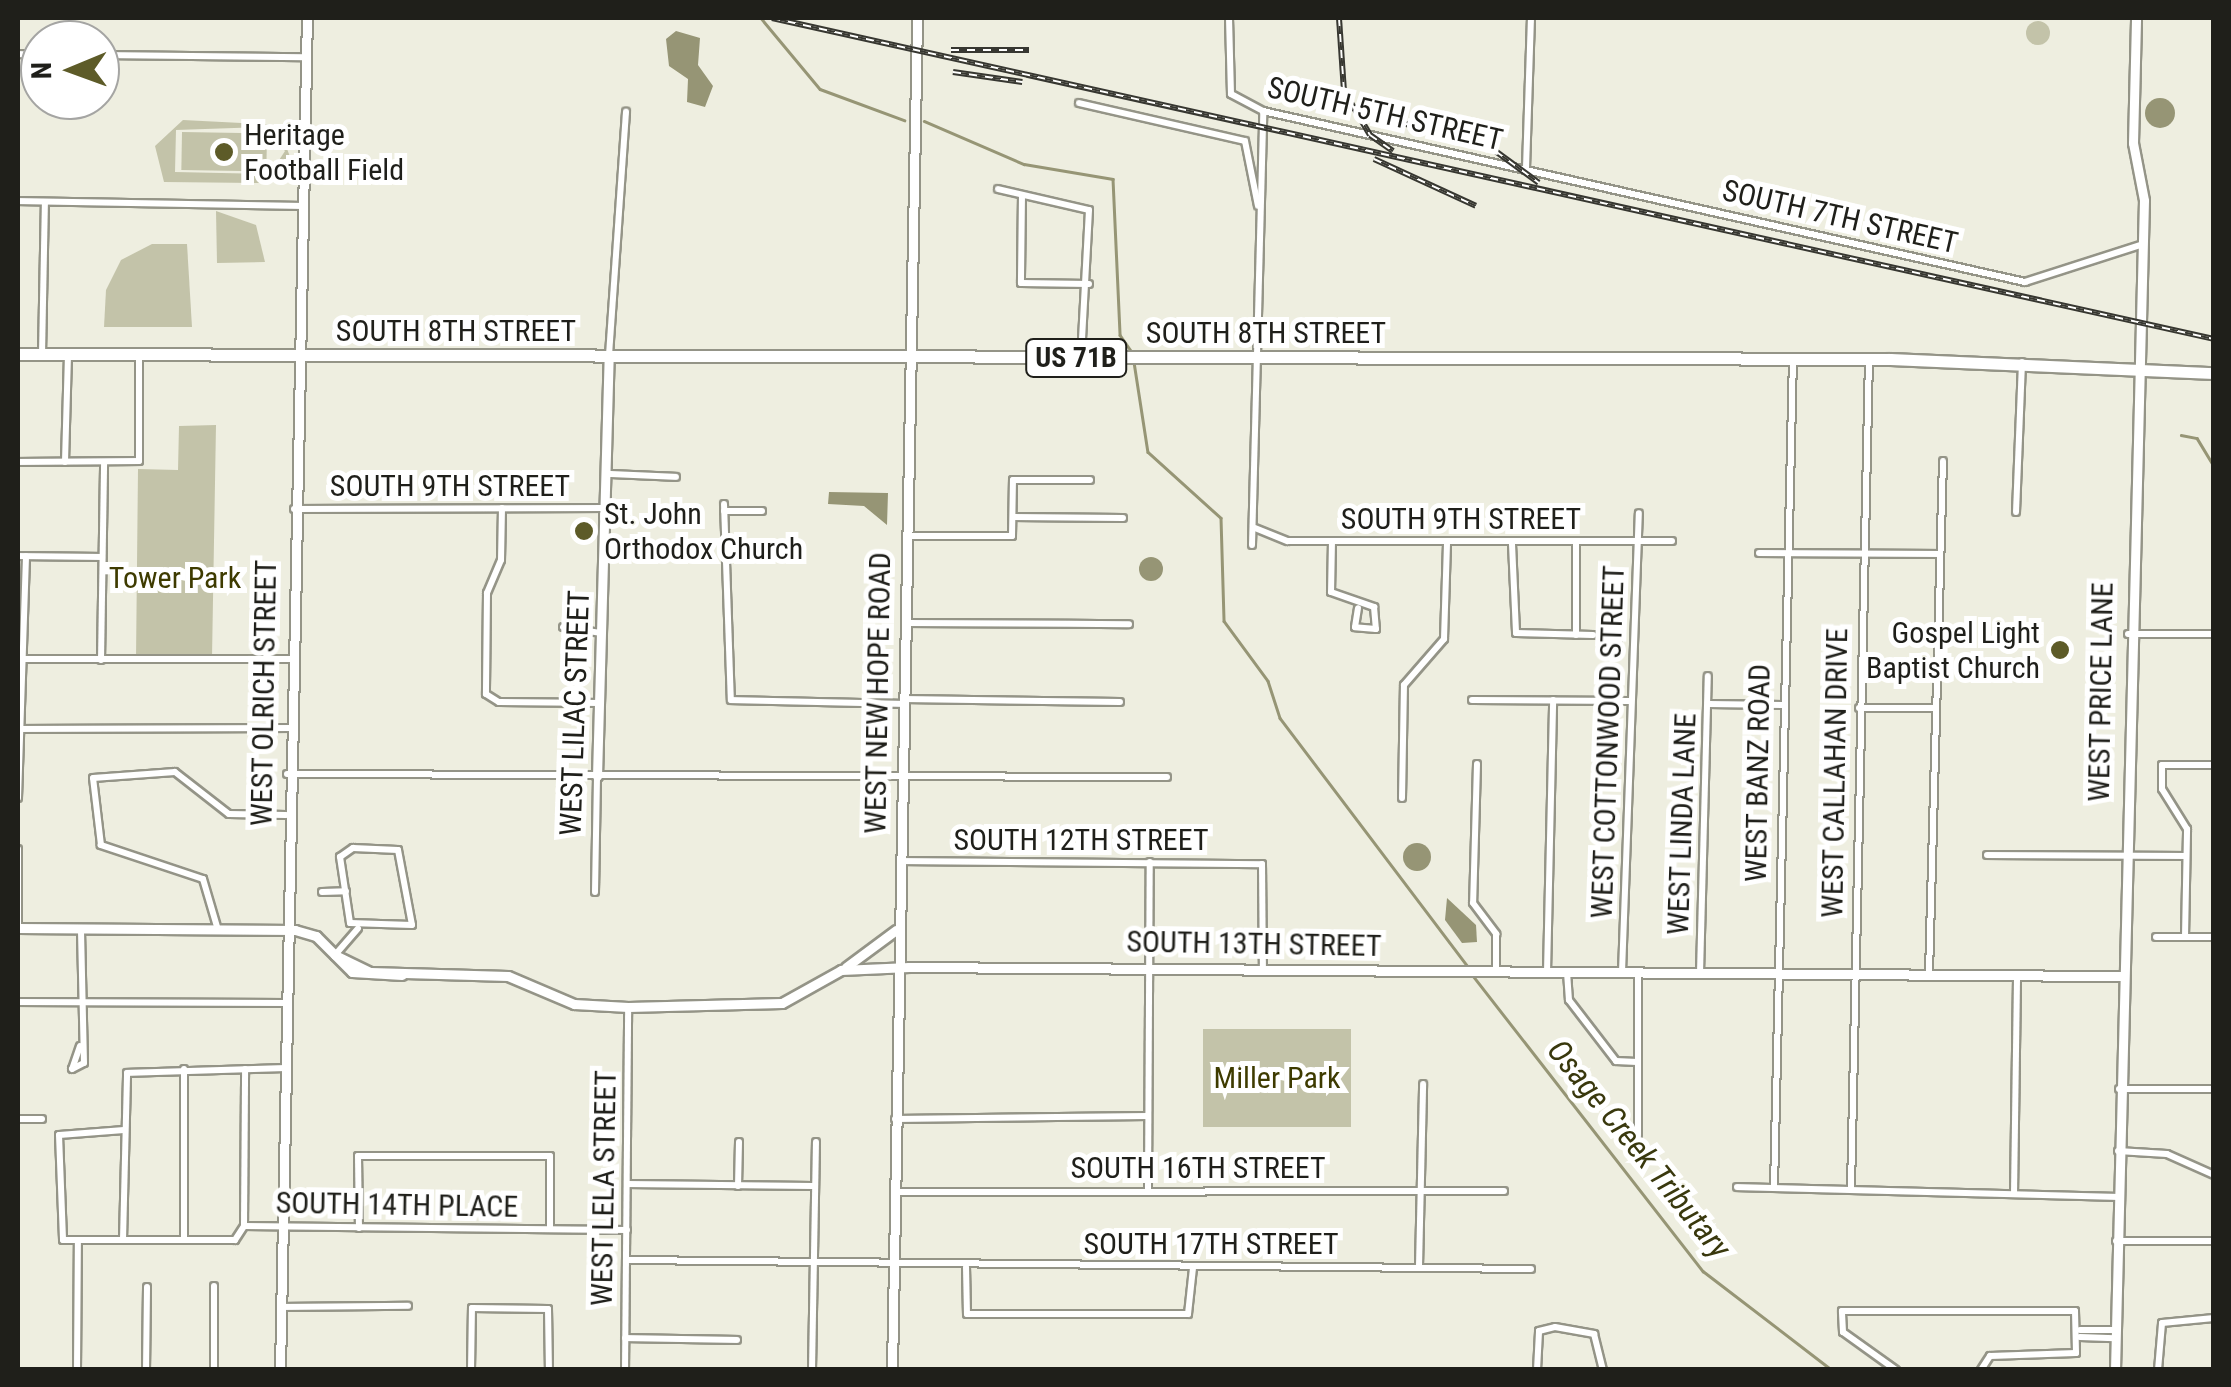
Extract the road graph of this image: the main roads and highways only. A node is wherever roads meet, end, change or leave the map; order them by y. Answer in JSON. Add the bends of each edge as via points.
{"nodes":[{"id":1,"x":18,"y":354,"type":"edge"},
{"id":2,"x":2214,"y":373,"type":"edge"}],
"edges":[{"from":1,"to":2,"type":"main road","name":"SOUTH 8TH STREET","number":"US 71B","via":[[2022,360]]}]}
